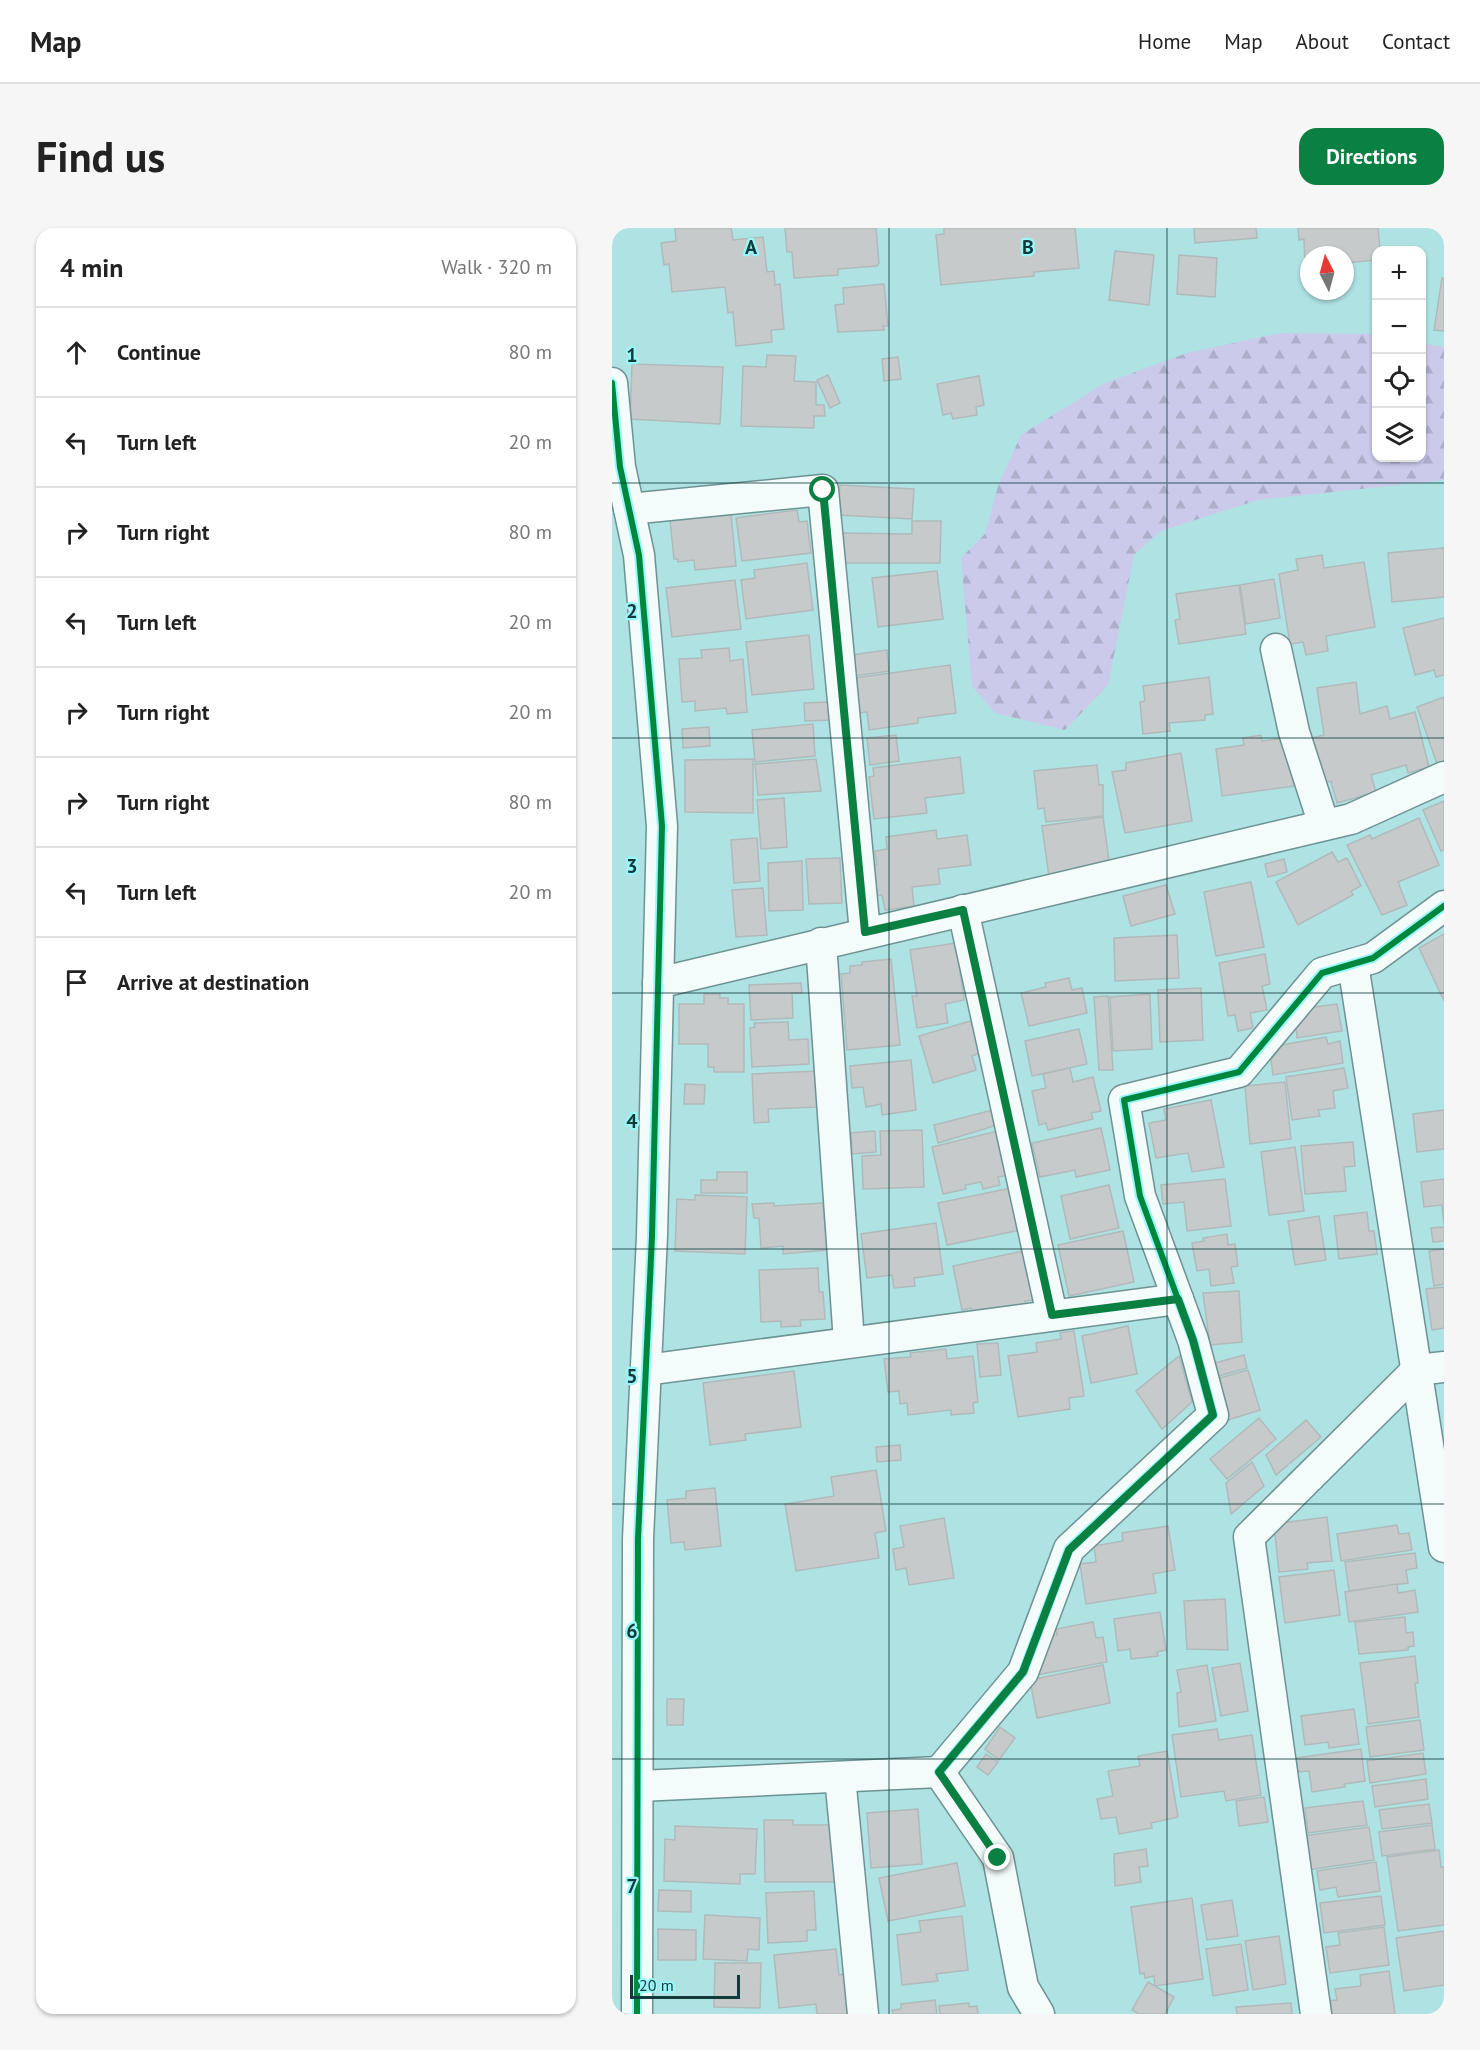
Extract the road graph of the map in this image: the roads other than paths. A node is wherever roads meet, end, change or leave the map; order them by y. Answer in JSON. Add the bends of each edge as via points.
{"nodes":[{"id":1,"x":612,"y":383,"type":"edge"},
{"id":2,"x":629,"y":509,"type":"junction"},
{"id":3,"x":1276,"y":649,"type":"dead end"},
{"id":4,"x":1444,"y":777,"type":"edge"},
{"id":5,"x":1324,"y":825,"type":"junction"},
{"id":6,"x":1444,"y":906,"type":"edge"},
{"id":7,"x":963,"y":910,"type":"junction"},
{"id":8,"x":865,"y":932,"type":"junction"},
{"id":9,"x":821,"y":943,"type":"junction"},
{"id":10,"x":1353,"y":964,"type":"junction"},
{"id":11,"x":658,"y":983,"type":"junction"},
{"id":12,"x":1178,"y":1299,"type":"junction"},
{"id":13,"x":1052,"y":1315,"type":"junction"},
{"id":14,"x":849,"y":1342,"type":"junction"},
{"id":15,"x":1431,"y":1368,"type":"edge"},
{"id":16,"x":646,"y":1370,"type":"junction"},
{"id":17,"x":625,"y":1539,"type":"edge"},
{"id":18,"x":1444,"y":1547,"type":"edge"},
{"id":19,"x":939,"y":1772,"type":"junction"},
{"id":20,"x":840,"y":1777,"type":"junction"},
{"id":21,"x":639,"y":1786,"type":"junction"},
{"id":22,"x":637,"y":2014,"type":"edge"},
{"id":23,"x":863,"y":2014,"type":"edge"},
{"id":24,"x":1039,"y":2014,"type":"edge"},
{"id":25,"x":1316,"y":2014,"type":"edge"}],
"edges":[{"from":1,"to":2,"type":"street","via":[[620,467]]},
{"from":2,"to":8,"type":"street","via":[[823,490]]},
{"from":2,"to":11,"type":"street","via":[[639,555],[662,826]]},
{"from":3,"to":5,"type":"street","via":[[1294,732]]},
{"from":4,"to":5,"type":"street","via":[[1351,819]]},
{"from":5,"to":7,"type":"street"},
{"from":6,"to":10,"type":"street","via":[[1373,958]]},
{"from":7,"to":8,"type":"street"},
{"from":7,"to":13,"type":"street"},
{"from":8,"to":9,"type":"street"},
{"from":9,"to":11,"type":"street"},
{"from":9,"to":14,"type":"street"},
{"from":10,"to":12,"type":"street","via":[[1322,973],[1239,1072],[1124,1100],[1140,1196]]},
{"from":10,"to":15,"type":"street"},
{"from":11,"to":16,"type":"street"},
{"from":12,"to":13,"type":"street"},
{"from":12,"to":19,"type":"street","via":[[1213,1415],[1069,1550],[1023,1672]]},
{"from":13,"to":14,"type":"street"},
{"from":14,"to":16,"type":"street"},
{"from":15,"to":18,"type":"street"},
{"from":15,"to":25,"type":"street","via":[[1249,1537]]},
{"from":16,"to":17,"type":"street"},
{"from":17,"to":21,"type":"street"},
{"from":19,"to":20,"type":"street"},
{"from":19,"to":24,"type":"street","via":[[998,1858],[1023,1987]]},
{"from":20,"to":21,"type":"street"},
{"from":20,"to":23,"type":"street"},
{"from":21,"to":22,"type":"street"}]}
